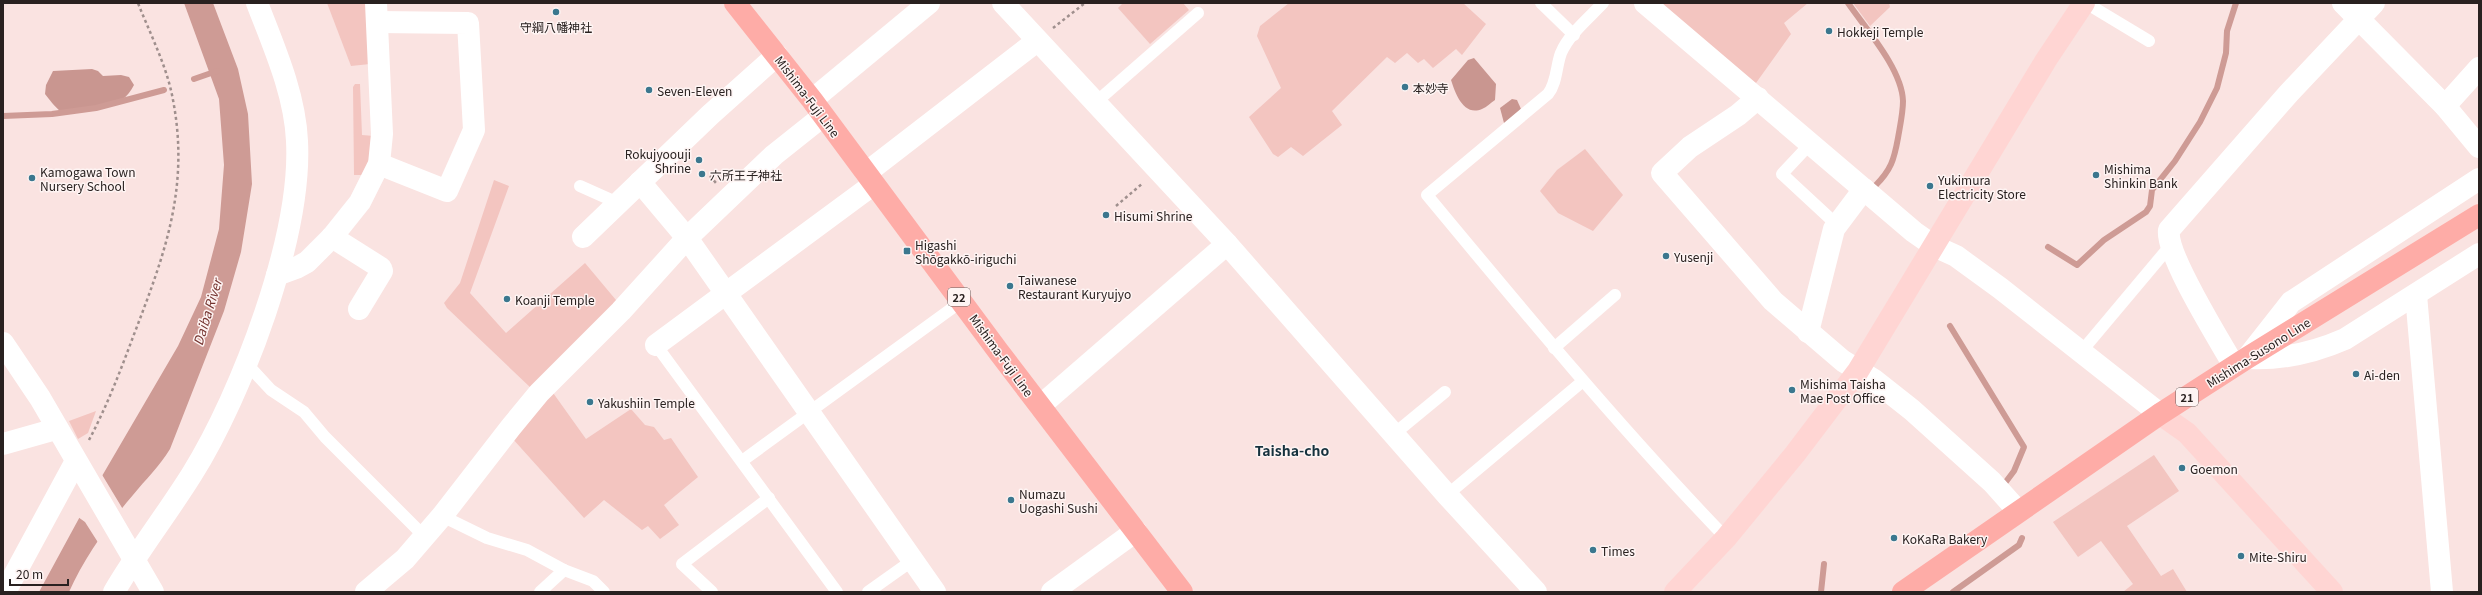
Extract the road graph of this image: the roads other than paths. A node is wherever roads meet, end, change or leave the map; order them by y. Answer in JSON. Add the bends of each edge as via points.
{"nodes":[{"id":1,"x":257,"y":3,"type":"edge"},
{"id":2,"x":735,"y":3,"type":"edge"},
{"id":3,"x":929,"y":3,"type":"edge"},
{"id":4,"x":1003,"y":3,"type":"edge"},
{"id":5,"x":1541,"y":3,"type":"edge"},
{"id":6,"x":1603,"y":3,"type":"edge"},
{"id":7,"x":2085,"y":3,"type":"edge"},
{"id":8,"x":2343,"y":3,"type":"edge"},
{"id":9,"x":1648,"y":4,"type":"edge"},
{"id":10,"x":2367,"y":11,"type":"edge"},
{"id":11,"x":376,"y":13,"type":"edge"},
{"id":12,"x":1198,"y":13,"type":"dead end"},
{"id":13,"x":1574,"y":35,"type":"junction"},
{"id":14,"x":1037,"y":41,"type":"junction"},
{"id":15,"x":2149,"y":41,"type":"dead end"},
{"id":16,"x":777,"y":55,"type":"junction"},
{"id":17,"x":2479,"y":68,"type":"edge"},
{"id":18,"x":1758,"y":98,"type":"junction"},
{"id":19,"x":1095,"y":103,"type":"junction"},
{"id":20,"x":2445,"y":106,"type":"junction"},
{"id":21,"x":818,"y":108,"type":"junction"},
{"id":22,"x":1810,"y":143,"type":"junction"},
{"id":23,"x":2479,"y":147,"type":"edge"},
{"id":24,"x":379,"y":164,"type":"junction"},
{"id":25,"x":870,"y":179,"type":"junction"},
{"id":26,"x":2479,"y":179,"type":"edge"},
{"id":27,"x":640,"y":182,"type":"junction"},
{"id":28,"x":580,"y":186,"type":"dead end"},
{"id":29,"x":1864,"y":189,"type":"junction"},
{"id":30,"x":618,"y":203,"type":"junction"},
{"id":31,"x":2479,"y":215,"type":"edge"},
{"id":32,"x":1836,"y":224,"type":"junction"},
{"id":33,"x":332,"y":237,"type":"junction"},
{"id":34,"x":583,"y":237,"type":"dead end"},
{"id":35,"x":687,"y":238,"type":"junction"},
{"id":36,"x":1227,"y":244,"type":"junction"},
{"id":37,"x":1934,"y":246,"type":"junction"},
{"id":38,"x":2170,"y":246,"type":"junction"},
{"id":39,"x":2479,"y":254,"type":"edge"},
{"id":40,"x":277,"y":275,"type":"junction"},
{"id":41,"x":726,"y":292,"type":"junction"},
{"id":42,"x":1615,"y":294,"type":"dead end"},
{"id":43,"x":2416,"y":295,"type":"junction"},
{"id":44,"x":962,"y":301,"type":"junction"},
{"id":45,"x":359,"y":309,"type":"dead end"},
{"id":46,"x":1808,"y":332,"type":"junction"},
{"id":47,"x":3,"y":343,"type":"edge"},
{"id":48,"x":656,"y":345,"type":"joint"},
{"id":49,"x":1554,"y":348,"type":"junction"},
{"id":50,"x":2081,"y":352,"type":"junction"},
{"id":51,"x":2241,"y":362,"type":"junction"},
{"id":52,"x":246,"y":364,"type":"junction"},
{"id":53,"x":1858,"y":371,"type":"junction"},
{"id":54,"x":1582,"y":381,"type":"junction"},
{"id":55,"x":1445,"y":392,"type":"dead end"},
{"id":56,"x":1040,"y":406,"type":"junction"},
{"id":57,"x":809,"y":412,"type":"junction"},
{"id":58,"x":2160,"y":414,"type":"junction"},
{"id":59,"x":56,"y":429,"type":"junction"},
{"id":60,"x":1394,"y":434,"type":"junction"},
{"id":61,"x":3,"y":444,"type":"edge"},
{"id":62,"x":742,"y":461,"type":"junction"},
{"id":63,"x":79,"y":467,"type":"junction"},
{"id":64,"x":1447,"y":495,"type":"junction"},
{"id":65,"x":769,"y":498,"type":"junction"},
{"id":66,"x":2018,"y":511,"type":"junction"},
{"id":67,"x":442,"y":516,"type":"junction"},
{"id":68,"x":1136,"y":531,"type":"junction"},
{"id":69,"x":424,"y":536,"type":"junction"},
{"id":70,"x":1726,"y":538,"type":"junction"},
{"id":71,"x":131,"y":554,"type":"junction"},
{"id":72,"x":913,"y":560,"type":"junction"},
{"id":73,"x":564,"y":570,"type":"junction"},
{"id":74,"x":5,"y":592,"type":"edge"},
{"id":75,"x":114,"y":592,"type":"edge"},
{"id":76,"x":153,"y":592,"type":"edge"},
{"id":77,"x":366,"y":592,"type":"edge"},
{"id":78,"x":540,"y":592,"type":"edge"},
{"id":79,"x":604,"y":592,"type":"edge"},
{"id":80,"x":712,"y":592,"type":"edge"},
{"id":81,"x":837,"y":592,"type":"edge"},
{"id":82,"x":868,"y":592,"type":"edge"},
{"id":83,"x":935,"y":592,"type":"edge"},
{"id":84,"x":1052,"y":592,"type":"edge"},
{"id":85,"x":1182,"y":592,"type":"edge"},
{"id":86,"x":1536,"y":592,"type":"edge"},
{"id":87,"x":1675,"y":592,"type":"edge"},
{"id":88,"x":1903,"y":592,"type":"edge"},
{"id":89,"x":2332,"y":592,"type":"edge"},
{"id":90,"x":2442,"y":592,"type":"edge"}],
"edges":[{"from":1,"to":40,"type":"street","via":[[288,88],[297,140],[293,202]]},
{"from":2,"to":16,"type":"main road","name":"Mishima-Fuji Line","number":"22"},
{"from":3,"to":21,"type":"street"},
{"from":4,"to":14,"type":"street"},
{"from":5,"to":13,"type":"lane"},
{"from":6,"to":13,"type":"lane"},
{"from":7,"to":15,"type":"lane"},
{"from":7,"to":37,"type":"street","via":[[2046,60]]},
{"from":8,"to":10,"type":"street"},
{"from":9,"to":18,"type":"street"},
{"from":10,"to":20,"type":"street"},
{"from":10,"to":38,"type":"street","via":[[2289,93],[2169,230]]},
{"from":11,"to":24,"type":"street","via":[[382,134]]},
{"from":11,"to":24,"type":"street","via":[[468,24],[474,130],[447,191]]},
{"from":12,"to":19,"type":"lane"},
{"from":13,"to":49,"type":"lane","via":[[1561,54],[1552,90],[1427,196]]},
{"from":14,"to":19,"type":"street"},
{"from":14,"to":25,"type":"street"},
{"from":16,"to":21,"type":"main road","name":"Mishima-Fuji Line","number":"22"},
{"from":16,"to":27,"type":"street"},
{"from":17,"to":20,"type":"street"},
{"from":18,"to":22,"type":"street"},
{"from":18,"to":46,"type":"street","via":[[1738,115],[1690,147],[1662,173],[1736,261],[1773,301]]},
{"from":19,"to":36,"type":"street"},
{"from":20,"to":23,"type":"street"},
{"from":21,"to":25,"type":"main road","name":"Mishima-Fuji Line","number":"22"},
{"from":21,"to":35,"type":"street","via":[[774,155]]},
{"from":22,"to":29,"type":"street"},
{"from":22,"to":32,"type":"lane","via":[[1782,174]]},
{"from":24,"to":33,"type":"street","via":[[360,202]]},
{"from":25,"to":41,"type":"street"},
{"from":25,"to":44,"type":"main road","name":"Mishima-Fuji Line","number":"22"},
{"from":26,"to":51,"type":"street","via":[[2291,302]]},
{"from":27,"to":30,"type":"street"},
{"from":27,"to":35,"type":"street"},
{"from":28,"to":30,"type":"lane"},
{"from":29,"to":32,"type":"street"},
{"from":29,"to":37,"type":"street"},
{"from":30,"to":34,"type":"street"},
{"from":31,"to":51,"type":"main road","name":"Mishima-Susono Line","number":"21"},
{"from":32,"to":46,"type":"street","via":[[1824,261]]},
{"from":33,"to":40,"type":"street","via":[[307,262]]},
{"from":33,"to":45,"type":"street","via":[[381,268],[382,271]]},
{"from":35,"to":41,"type":"street"},
{"from":35,"to":67,"type":"street","via":[[621,311],[539,393],[510,426]]},
{"from":36,"to":56,"type":"street"},
{"from":36,"to":60,"type":"street"},
{"from":37,"to":50,"type":"street","via":[[1956,256]]},
{"from":37,"to":53,"type":"street"},
{"from":38,"to":50,"type":"lane"},
{"from":38,"to":51,"type":"street","via":[[2189,284]]},
{"from":39,"to":43,"type":"street"},
{"from":40,"to":52,"type":"street"},
{"from":41,"to":48,"type":"street"},
{"from":41,"to":57,"type":"street"},
{"from":42,"to":49,"type":"lane"},
{"from":43,"to":51,"type":"street","via":[[2345,339],[2322,349]]},
{"from":43,"to":90,"type":"street"},
{"from":44,"to":56,"type":"main road","name":"Mishima-Fuji Line","number":"22"},
{"from":44,"to":57,"type":"lane"},
{"from":46,"to":53,"type":"street"},
{"from":47,"to":59,"type":"street","via":[[40,398]]},
{"from":48,"to":62,"type":"lane"},
{"from":49,"to":54,"type":"lane"},
{"from":50,"to":58,"type":"street"},
{"from":51,"to":58,"type":"main road","name":"Mishima-Susono Line","number":"21"},
{"from":52,"to":69,"type":"lane","via":[[271,390],[304,412],[325,437]]},
{"from":52,"to":71,"type":"street","via":[[200,461]]},
{"from":53,"to":66,"type":"street","via":[[1874,380],[1912,410],[1992,482]]},
{"from":53,"to":70,"type":"street","via":[[1795,454]]},
{"from":54,"to":64,"type":"lane"},
{"from":54,"to":70,"type":"lane"},
{"from":55,"to":60,"type":"lane"},
{"from":56,"to":68,"type":"main road","name":"Mishima-Fuji Line","number":"22"},
{"from":57,"to":62,"type":"lane"},
{"from":57,"to":72,"type":"street"},
{"from":58,"to":66,"type":"main road","name":"Mishima-Susono Line","number":"21"},
{"from":58,"to":89,"type":"street","via":[[2187,433]]},
{"from":59,"to":61,"type":"street"},
{"from":59,"to":63,"type":"street"},
{"from":60,"to":64,"type":"street"},
{"from":62,"to":65,"type":"lane"},
{"from":63,"to":71,"type":"street"},
{"from":63,"to":74,"type":"street"},
{"from":64,"to":86,"type":"street"},
{"from":65,"to":80,"type":"lane","via":[[682,564]]},
{"from":65,"to":81,"type":"lane"},
{"from":66,"to":88,"type":"main road","name":"Mishima-Susono Line","number":"21"},
{"from":67,"to":69,"type":"street"},
{"from":67,"to":73,"type":"lane","via":[[487,538],[528,550]]},
{"from":68,"to":84,"type":"street"},
{"from":68,"to":85,"type":"main road","name":"Mishima-Fuji Line","number":"22"},
{"from":69,"to":77,"type":"street","via":[[405,559]]},
{"from":70,"to":87,"type":"street"},
{"from":71,"to":75,"type":"street"},
{"from":71,"to":76,"type":"street"},
{"from":72,"to":82,"type":"lane"},
{"from":72,"to":83,"type":"street"},
{"from":73,"to":78,"type":"lane"},
{"from":73,"to":79,"type":"lane","via":[[593,581]]}]}
